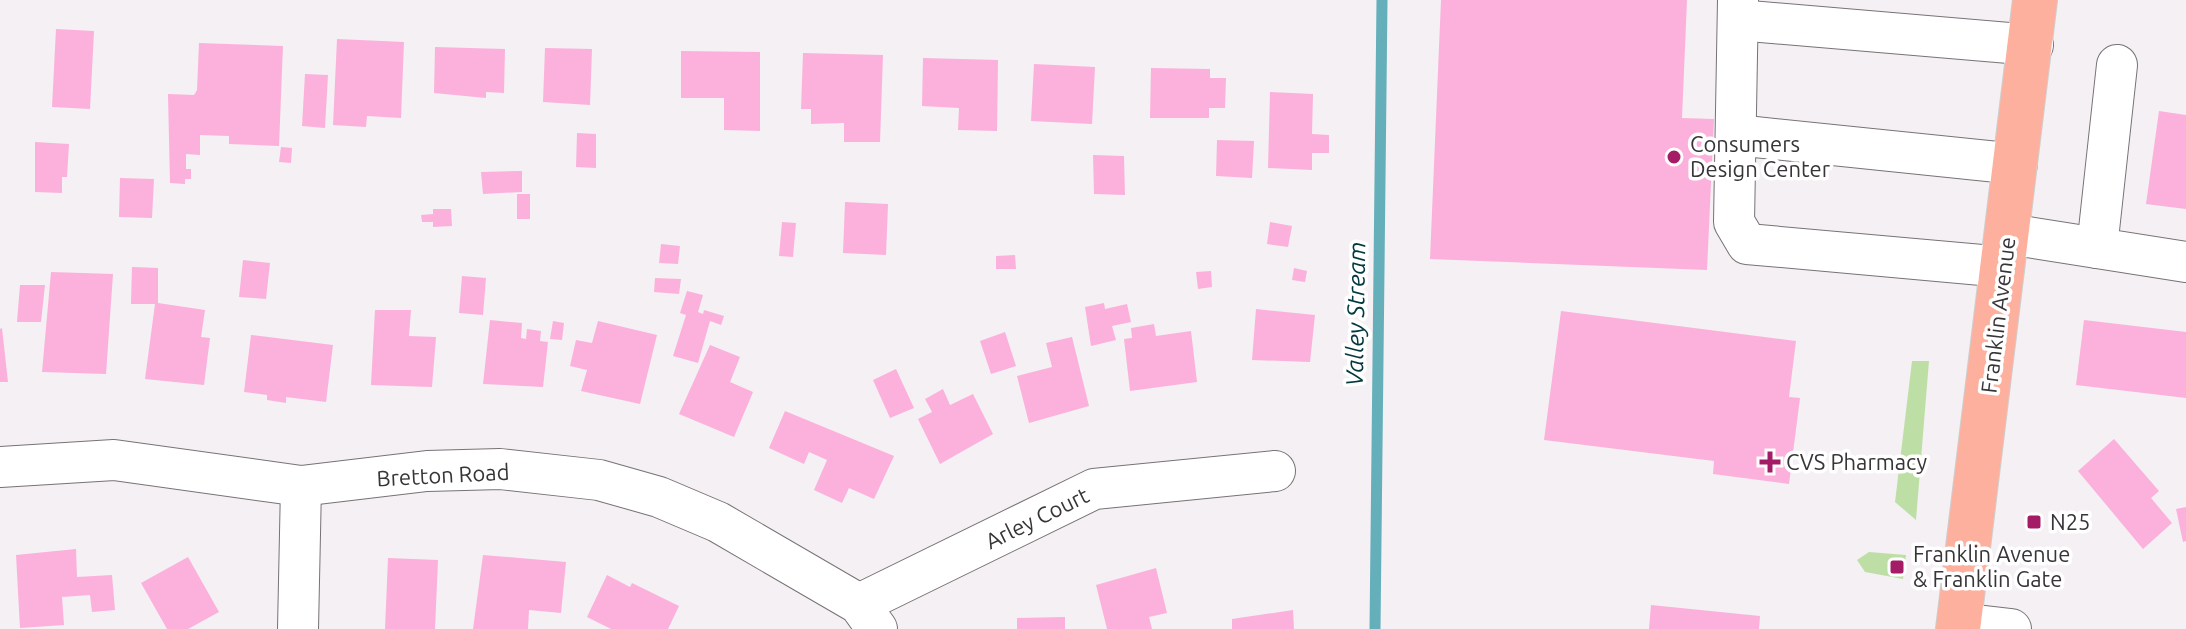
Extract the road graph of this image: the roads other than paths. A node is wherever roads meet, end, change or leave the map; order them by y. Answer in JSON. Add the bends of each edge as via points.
{"nodes":[{"id":1,"x":2035,"y":0,"type":"edge"},
{"id":2,"x":1738,"y":10,"type":"edge"},
{"id":3,"x":2033,"y":45,"type":"junction"},
{"id":4,"x":2117,"y":65,"type":"dead end"},
{"id":5,"x":1736,"y":135,"type":"junction"},
{"id":6,"x":2017,"y":164,"type":"junction"},
{"id":7,"x":2097,"y":248,"type":"junction"},
{"id":8,"x":2006,"y":251,"type":"junction"},
{"id":9,"x":2186,"y":262,"type":"edge"},
{"id":10,"x":0,"y":467,"type":"edge"},
{"id":11,"x":1275,"y":471,"type":"dead end"},
{"id":12,"x":301,"y":486,"type":"junction"},
{"id":13,"x":868,"y":616,"type":"edge"},
{"id":14,"x":1959,"y":626,"type":"edge"},
{"id":15,"x":298,"y":629,"type":"edge"},
{"id":16,"x":2011,"y":629,"type":"edge"}],
"edges":[{"from":1,"to":3,"type":"main road","name":"Franklin Avenue"},
{"from":2,"to":3,"type":"street"},
{"from":2,"to":5,"type":"street"},
{"from":3,"to":6,"type":"main road","name":"Franklin Avenue"},
{"from":4,"to":7,"type":"street"},
{"from":5,"to":6,"type":"street"},
{"from":5,"to":8,"type":"street","via":[[1734,222],[1747,244]]},
{"from":6,"to":8,"type":"main road","name":"Franklin Avenue"},
{"from":7,"to":8,"type":"street"},
{"from":7,"to":9,"type":"street"},
{"from":8,"to":14,"type":"main road","name":"Franklin Avenue"},
{"from":10,"to":12,"type":"street","name":"Bretton Road","via":[[114,460]]},
{"from":11,"to":13,"type":"street","name":"Arley Court","via":[[1094,489]]},
{"from":12,"to":13,"type":"street","name":"Bretton Road","via":[[427,471],[500,469],[599,480],[718,522]]},
{"from":12,"to":15,"type":"street"},
{"from":14,"to":16,"type":"street"}]}
